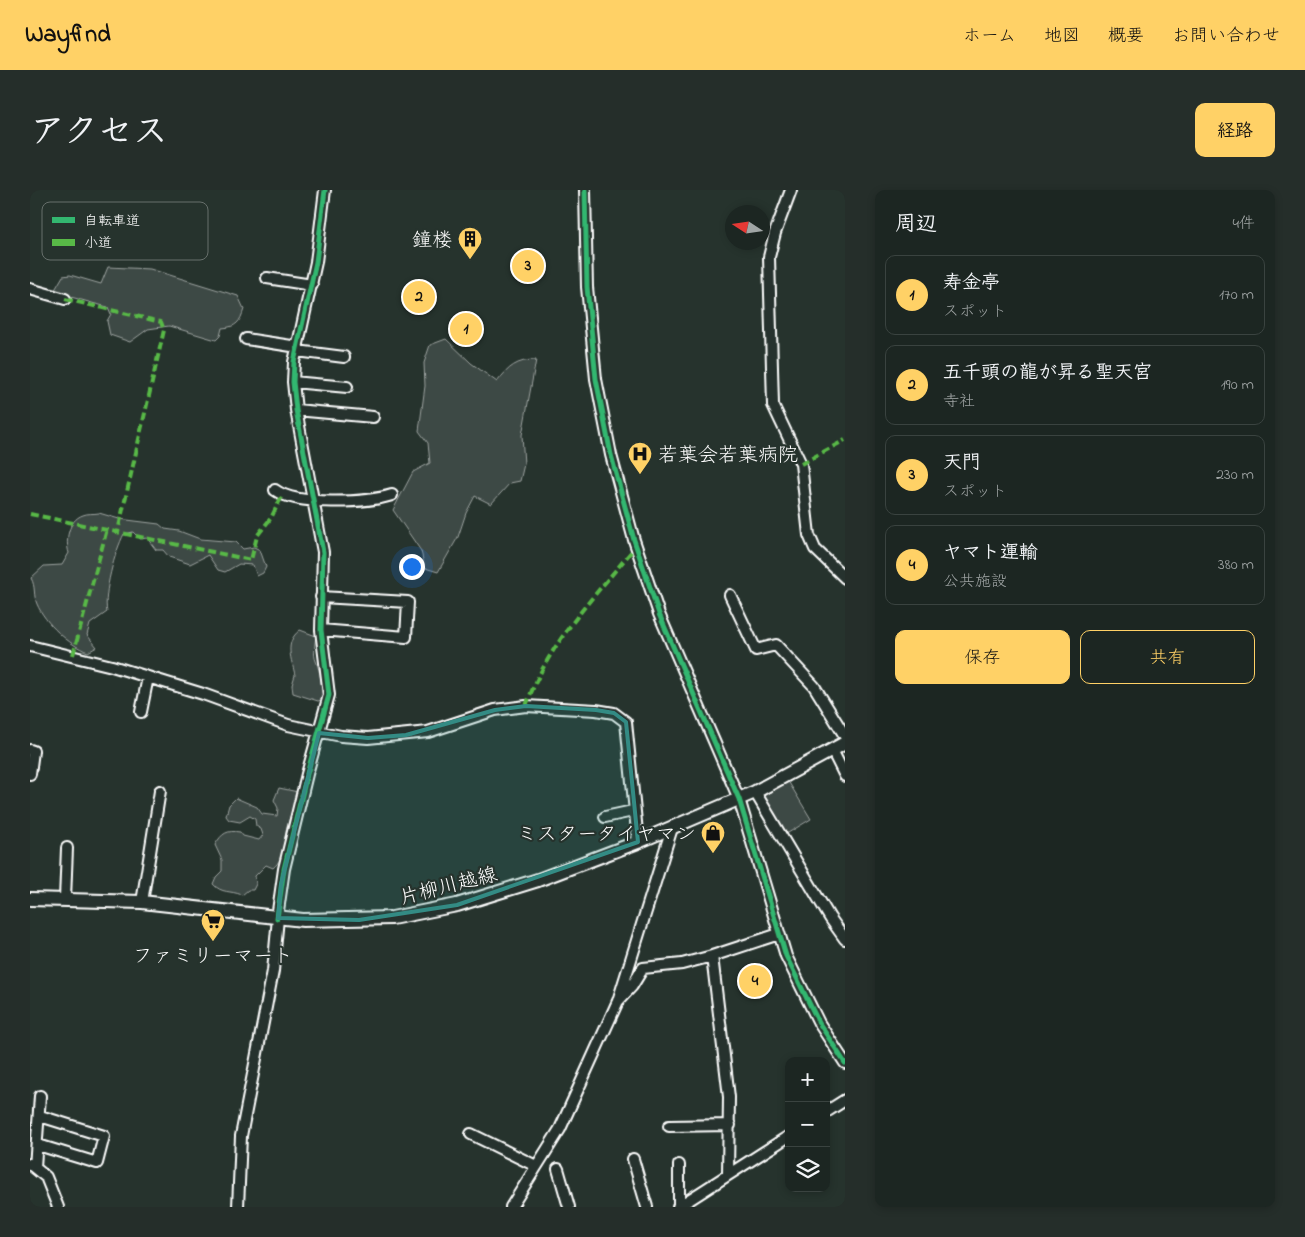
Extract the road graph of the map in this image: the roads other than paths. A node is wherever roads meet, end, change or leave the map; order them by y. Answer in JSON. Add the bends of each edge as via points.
{"nodes":[{"id":1,"x":325,"y":190,"type":"edge"},
{"id":2,"x":585,"y":190,"type":"edge"},
{"id":3,"x":790,"y":190,"type":"edge"},
{"id":4,"x":267,"y":278,"type":"dead end"},
{"id":5,"x":312,"y":285,"type":"junction"},
{"id":6,"x":30,"y":289,"type":"edge"},
{"id":7,"x":65,"y":299,"type":"dead end"},
{"id":8,"x":246,"y":339,"type":"dead end"},
{"id":9,"x":297,"y":349,"type":"junction"},
{"id":10,"x":344,"y":357,"type":"dead end"},
{"id":11,"x":293,"y":382,"type":"junction"},
{"id":12,"x":347,"y":387,"type":"dead end"},
{"id":13,"x":296,"y":410,"type":"junction"},
{"id":14,"x":374,"y":417,"type":"dead end"},
{"id":15,"x":275,"y":490,"type":"dead end"},
{"id":16,"x":392,"y":495,"type":"dead end"},
{"id":17,"x":315,"y":502,"type":"junction"},
{"id":18,"x":845,"y":578,"type":"edge"},
{"id":19,"x":730,"y":595,"type":"dead end"},
{"id":20,"x":321,"y":597,"type":"junction"},
{"id":21,"x":321,"y":630,"type":"junction"},
{"id":22,"x":30,"y":646,"type":"edge"},
{"id":23,"x":148,"y":677,"type":"junction"},
{"id":24,"x":141,"y":712,"type":"dead end"},
{"id":25,"x":319,"y":733,"type":"junction"},
{"id":26,"x":845,"y":736,"type":"edge"},
{"id":27,"x":845,"y":743,"type":"edge"},
{"id":28,"x":30,"y":750,"type":"edge"},
{"id":29,"x":832,"y":750,"type":"junction"},
{"id":30,"x":30,"y":774,"type":"edge"},
{"id":31,"x":845,"y":776,"type":"edge"},
{"id":32,"x":160,"y":791,"type":"dead end"},
{"id":33,"x":755,"y":792,"type":"junction"},
{"id":34,"x":739,"y":798,"type":"junction"},
{"id":35,"x":633,"y":811,"type":"junction"},
{"id":36,"x":605,"y":817,"type":"dead end"},
{"id":37,"x":672,"y":828,"type":"junction"},
{"id":38,"x":638,"y":842,"type":"junction"},
{"id":39,"x":67,"y":848,"type":"dead end"},
{"id":40,"x":30,"y":899,"type":"edge"},
{"id":41,"x":65,"y":899,"type":"junction"},
{"id":42,"x":142,"y":902,"type":"junction"},
{"id":43,"x":277,"y":918,"type":"junction"},
{"id":44,"x":779,"y":934,"type":"junction"},
{"id":45,"x":845,"y":939,"type":"edge"},
{"id":46,"x":712,"y":956,"type":"junction"},
{"id":47,"x":618,"y":1001,"type":"junction"},
{"id":48,"x":845,"y":1063,"type":"edge"},
{"id":49,"x":40,"y":1096,"type":"dead end"},
{"id":50,"x":845,"y":1100,"type":"edge"},
{"id":51,"x":830,"y":1109,"type":"edge"},
{"id":52,"x":40,"y":1116,"type":"junction"},
{"id":53,"x":730,"y":1125,"type":"junction"},
{"id":54,"x":669,"y":1126,"type":"dead end"},
{"id":55,"x":471,"y":1134,"type":"dead end"},
{"id":56,"x":785,"y":1139,"type":"edge"},
{"id":57,"x":38,"y":1145,"type":"junction"},
{"id":58,"x":633,"y":1159,"type":"dead end"},
{"id":59,"x":33,"y":1165,"type":"edge"},
{"id":60,"x":679,"y":1165,"type":"dead end"},
{"id":61,"x":536,"y":1166,"type":"junction"},
{"id":62,"x":558,"y":1169,"type":"dead end"},
{"id":63,"x":728,"y":1175,"type":"junction"},
{"id":64,"x":58,"y":1207,"type":"edge"},
{"id":65,"x":238,"y":1207,"type":"edge"},
{"id":66,"x":511,"y":1207,"type":"edge"},
{"id":67,"x":569,"y":1207,"type":"edge"},
{"id":68,"x":646,"y":1207,"type":"edge"},
{"id":69,"x":679,"y":1207,"type":"edge"}],
"edges":[{"from":1,"to":5,"type":"street"},
{"from":2,"to":34,"type":"street","via":[[586,287],[592,346],[611,455],[634,540],[659,614]]},
{"from":3,"to":18,"type":"street","via":[[769,257],[773,406],[801,464],[809,535],[815,549]]},
{"from":4,"to":5,"type":"street"},
{"from":5,"to":9,"type":"street"},
{"from":6,"to":7,"type":"street"},
{"from":8,"to":9,"type":"street"},
{"from":9,"to":10,"type":"street"},
{"from":9,"to":11,"type":"street"},
{"from":11,"to":12,"type":"street"},
{"from":11,"to":13,"type":"street"},
{"from":13,"to":14,"type":"street"},
{"from":13,"to":17,"type":"street"},
{"from":15,"to":17,"type":"street","via":[[282,496]]},
{"from":16,"to":17,"type":"street"},
{"from":17,"to":20,"type":"street","via":[[323,552]]},
{"from":19,"to":26,"type":"street","via":[[756,650],[776,645],[814,686]]},
{"from":20,"to":21,"type":"street"},
{"from":20,"to":21,"type":"street","via":[[408,602],[406,637]]},
{"from":21,"to":25,"type":"street","via":[[330,695]]},
{"from":22,"to":23,"type":"street"},
{"from":23,"to":24,"type":"street"},
{"from":23,"to":25,"type":"street"},
{"from":25,"to":35,"type":"street","via":[[368,738],[406,735],[428,732],[514,707],[614,713],[626,722]]},
{"from":25,"to":43,"type":"street","via":[[284,869]]},
{"from":27,"to":29,"type":"main road","name":"片柳川越線"},
{"from":28,"to":30,"type":"street","via":[[33,751]]},
{"from":29,"to":31,"type":"street"},
{"from":29,"to":33,"type":"main road","name":"片柳川越線"},
{"from":32,"to":42,"type":"street"},
{"from":33,"to":34,"type":"main road","name":"片柳川越線"},
{"from":33,"to":45,"type":"street"},
{"from":34,"to":37,"type":"main road","name":"片柳川越線"},
{"from":34,"to":44,"type":"street"},
{"from":35,"to":36,"type":"street"},
{"from":35,"to":38,"type":"street"},
{"from":37,"to":38,"type":"main road","name":"片柳川越線"},
{"from":37,"to":47,"type":"street"},
{"from":38,"to":43,"type":"main road","name":"片柳川越線","via":[[538,880],[457,905],[392,918]]},
{"from":39,"to":41,"type":"street"},
{"from":40,"to":41,"type":"main road","name":"片柳川越線"},
{"from":41,"to":42,"type":"main road","name":"片柳川越線"},
{"from":42,"to":43,"type":"main road","name":"片柳川越線"},
{"from":43,"to":65,"type":"street","via":[[273,971],[241,1136]]},
{"from":44,"to":46,"type":"street"},
{"from":44,"to":48,"type":"street","via":[[805,998]]},
{"from":46,"to":47,"type":"street","via":[[682,964],[642,968]]},
{"from":46,"to":53,"type":"street"},
{"from":47,"to":61,"type":"street","via":[[560,1129]]},
{"from":49,"to":52,"type":"street"},
{"from":50,"to":51,"type":"street"},
{"from":52,"to":57,"type":"street"},
{"from":52,"to":57,"type":"street","via":[[104,1136],[97,1163]]},
{"from":53,"to":54,"type":"street"},
{"from":53,"to":63,"type":"street"},
{"from":55,"to":61,"type":"street"},
{"from":56,"to":63,"type":"street"},
{"from":57,"to":59,"type":"street"},
{"from":58,"to":68,"type":"street"},
{"from":59,"to":64,"type":"street","via":[[46,1177]]},
{"from":60,"to":69,"type":"street"},
{"from":61,"to":66,"type":"street"},
{"from":62,"to":67,"type":"street"},
{"from":63,"to":69,"type":"street"}]}
